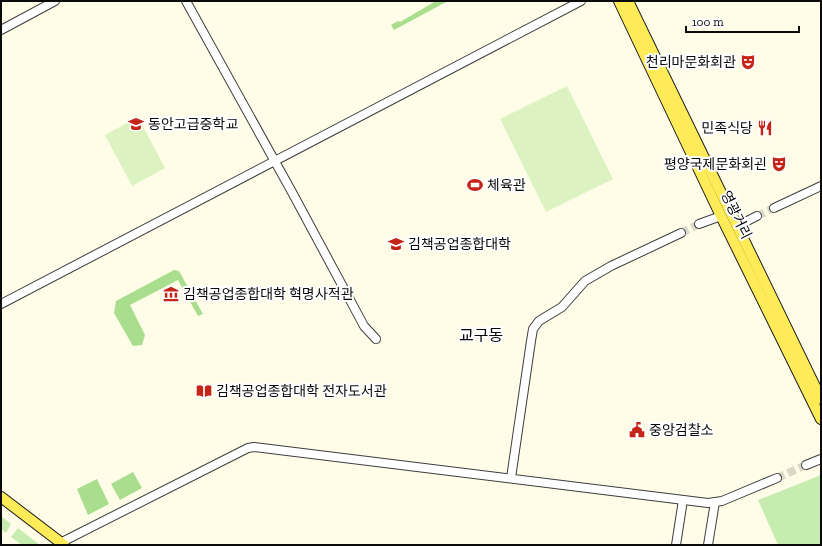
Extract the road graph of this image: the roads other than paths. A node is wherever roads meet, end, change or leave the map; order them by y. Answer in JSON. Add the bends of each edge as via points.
{"nodes":[{"id":1,"x":55,"y":1,"type":"edge"},
{"id":2,"x":186,"y":1,"type":"edge"},
{"id":3,"x":581,"y":1,"type":"edge"},
{"id":4,"x":619,"y":1,"type":"edge"},
{"id":5,"x":628,"y":1,"type":"edge"},
{"id":6,"x":1,"y":30,"type":"edge"},
{"id":7,"x":275,"y":160,"type":"junction"},
{"id":8,"x":821,"y":186,"type":"edge"},
{"id":9,"x":774,"y":208,"type":"tunnel mouth"},
{"id":10,"x":721,"y":216,"type":"junction"},
{"id":11,"x":757,"y":216,"type":"tunnel mouth"},
{"id":12,"x":699,"y":224,"type":"tunnel mouth"},
{"id":13,"x":737,"y":226,"type":"junction"},
{"id":14,"x":681,"y":233,"type":"tunnel mouth"},
{"id":15,"x":1,"y":304,"type":"edge"},
{"id":16,"x":376,"y":339,"type":"dead end"},
{"id":17,"x":821,"y":399,"type":"edge"},
{"id":18,"x":821,"y":419,"type":"edge"},
{"id":19,"x":821,"y":459,"type":"edge"},
{"id":20,"x":806,"y":465,"type":"tunnel mouth"},
{"id":21,"x":511,"y":478,"type":"junction"},
{"id":22,"x":777,"y":478,"type":"tunnel mouth"},
{"id":23,"x":1,"y":497,"type":"edge"},
{"id":24,"x":683,"y":500,"type":"junction"},
{"id":25,"x":715,"y":502,"type":"junction"},
{"id":26,"x":62,"y":544,"type":"edge"},
{"id":27,"x":676,"y":545,"type":"edge"},
{"id":28,"x":708,"y":545,"type":"edge"}],
"edges":[{"from":1,"to":6,"type":"street"},
{"from":2,"to":7,"type":"street"},
{"from":3,"to":7,"type":"street"},
{"from":4,"to":10,"type":"main road","name":"영광거리"},
{"from":5,"to":13,"type":"main road","name":"영광거리"},
{"from":7,"to":15,"type":"street"},
{"from":7,"to":16,"type":"street","via":[[364,326]]},
{"from":8,"to":9,"type":"street"},
{"from":10,"to":12,"type":"street"},
{"from":10,"to":18,"type":"main road","name":"영광거리"},
{"from":11,"to":13,"type":"street"},
{"from":13,"to":17,"type":"main road","name":"영광거리"},
{"from":14,"to":21,"type":"street","via":[[585,281],[562,307],[538,321],[533,329]]},
{"from":19,"to":20,"type":"street"},
{"from":21,"to":24,"type":"street"},
{"from":21,"to":26,"type":"street","via":[[254,447]]},
{"from":22,"to":25,"type":"street"},
{"from":23,"to":26,"type":"main road"},
{"from":24,"to":25,"type":"street"},
{"from":24,"to":27,"type":"street"},
{"from":25,"to":28,"type":"street"}]}
